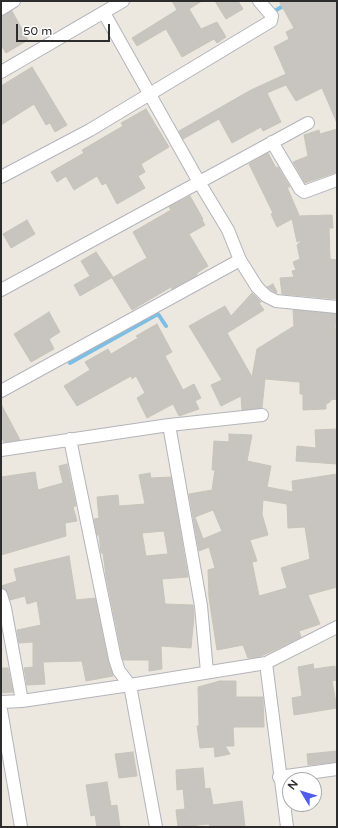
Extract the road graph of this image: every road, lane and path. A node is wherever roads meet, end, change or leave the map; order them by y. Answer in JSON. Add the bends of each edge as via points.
{"nodes":[{"id":1,"x":14,"y":1,"type":"edge"},
{"id":2,"x":123,"y":1,"type":"edge"},
{"id":3,"x":259,"y":1,"type":"edge"},
{"id":4,"x":1,"y":9,"type":"edge"},
{"id":5,"x":104,"y":13,"type":"junction"},
{"id":6,"x":1,"y":72,"type":"edge"},
{"id":7,"x":150,"y":94,"type":"junction"},
{"id":8,"x":308,"y":123,"type":"dead end"},
{"id":9,"x":272,"y":142,"type":"junction"},
{"id":10,"x":1,"y":177,"type":"edge"},
{"id":11,"x":337,"y":180,"type":"edge"},
{"id":12,"x":199,"y":182,"type":"junction"},
{"id":13,"x":240,"y":260,"type":"junction"},
{"id":14,"x":1,"y":290,"type":"edge"},
{"id":15,"x":337,"y":307,"type":"edge"},
{"id":16,"x":1,"y":391,"type":"edge"},
{"id":17,"x":262,"y":415,"type":"dead end"},
{"id":18,"x":169,"y":425,"type":"junction"},
{"id":19,"x":70,"y":439,"type":"junction"},
{"id":20,"x":1,"y":450,"type":"edge"},
{"id":21,"x":1,"y":595,"type":"edge"},
{"id":22,"x":337,"y":627,"type":"edge"},
{"id":23,"x":266,"y":663,"type":"junction"},
{"id":24,"x":207,"y":672,"type":"junction"},
{"id":25,"x":130,"y":685,"type":"junction"},
{"id":26,"x":22,"y":701,"type":"junction"},
{"id":27,"x":1,"y":702,"type":"edge"},
{"id":28,"x":1,"y":710,"type":"edge"},
{"id":29,"x":337,"y":769,"type":"edge"},
{"id":30,"x":279,"y":777,"type":"junction"},
{"id":31,"x":21,"y":827,"type":"edge"},
{"id":32,"x":156,"y":827,"type":"edge"},
{"id":33,"x":287,"y":827,"type":"edge"}],
"edges":[{"from":1,"to":4,"type":"street"},
{"from":2,"to":5,"type":"street"},
{"from":3,"to":7,"type":"street","via":[[272,16],[271,21]]},
{"from":5,"to":6,"type":"street"},
{"from":5,"to":7,"type":"street"},
{"from":7,"to":10,"type":"street","via":[[90,130]]},
{"from":7,"to":12,"type":"street"},
{"from":8,"to":9,"type":"street"},
{"from":9,"to":11,"type":"street","via":[[304,192]]},
{"from":9,"to":12,"type":"street"},
{"from":12,"to":13,"type":"street","via":[[228,230]]},
{"from":12,"to":14,"type":"street"},
{"from":13,"to":15,"type":"street","via":[[257,287],[276,301]]},
{"from":13,"to":16,"type":"street"},
{"from":17,"to":18,"type":"street"},
{"from":18,"to":19,"type":"street"},
{"from":18,"to":24,"type":"street","via":[[201,606]]},
{"from":19,"to":20,"type":"street"},
{"from":19,"to":25,"type":"street","via":[[115,659],[119,671]]},
{"from":21,"to":26,"type":"street"},
{"from":22,"to":23,"type":"street"},
{"from":23,"to":24,"type":"street"},
{"from":23,"to":30,"type":"street"},
{"from":24,"to":25,"type":"street"},
{"from":25,"to":26,"type":"street"},
{"from":25,"to":32,"type":"street"},
{"from":26,"to":27,"type":"street"},
{"from":28,"to":31,"type":"street"},
{"from":29,"to":30,"type":"street"},
{"from":30,"to":33,"type":"street"}]}
